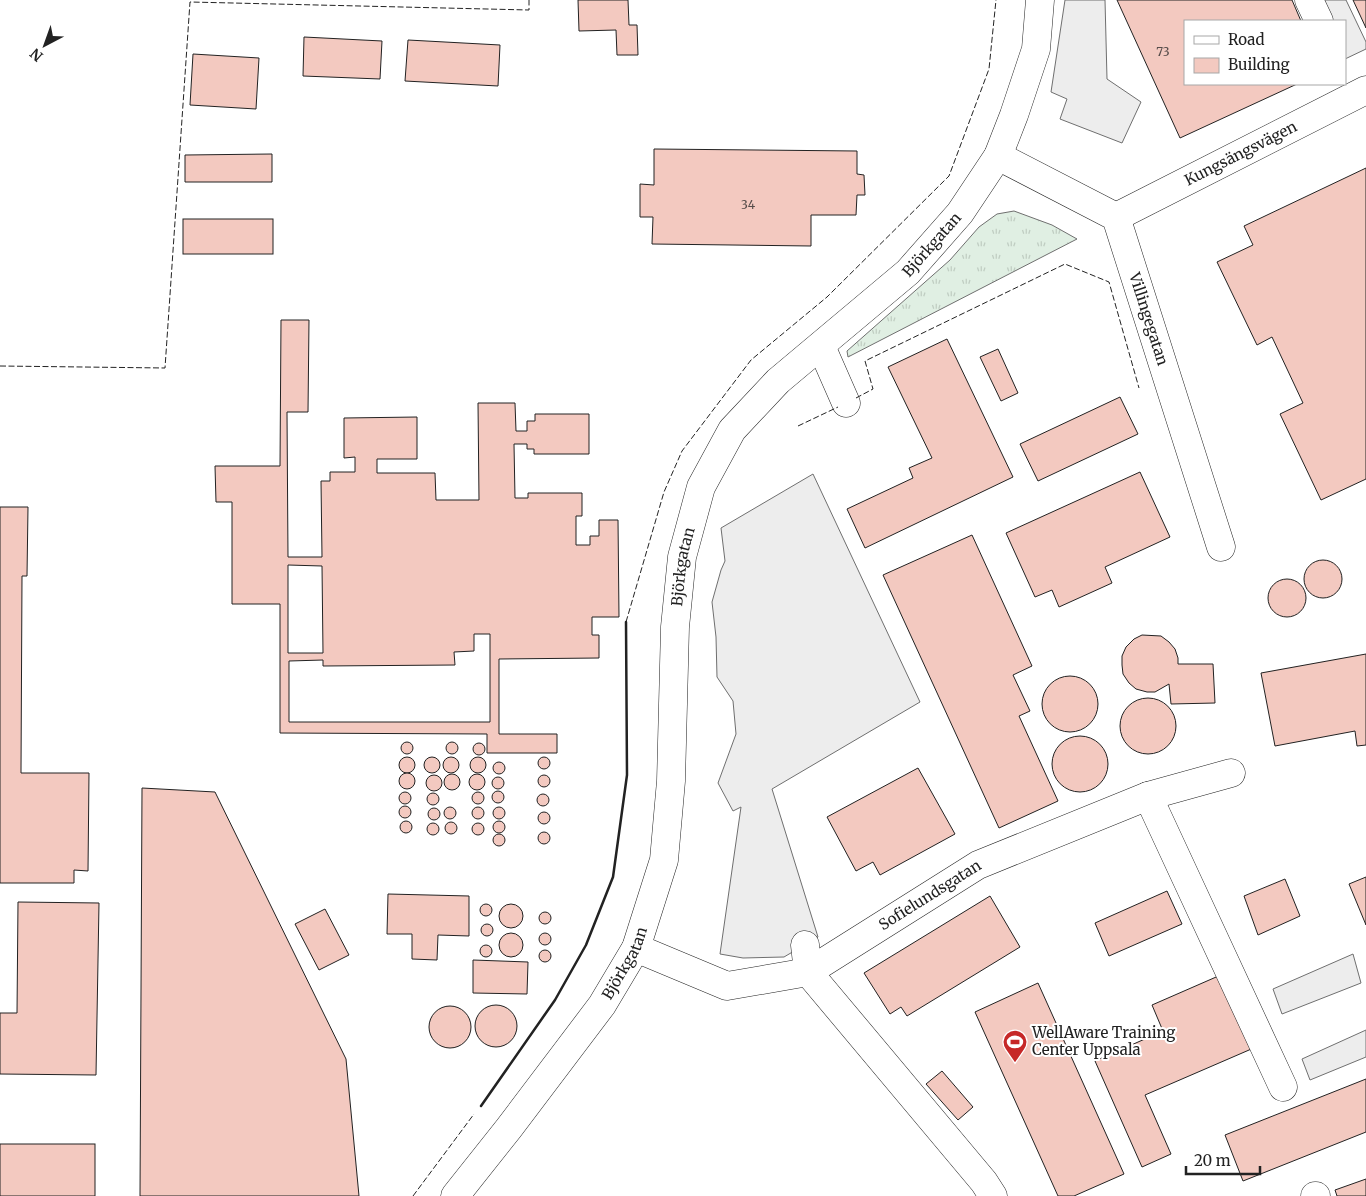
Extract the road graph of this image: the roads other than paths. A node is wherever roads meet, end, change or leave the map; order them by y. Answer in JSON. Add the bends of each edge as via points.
{"nodes":[{"id":1,"x":1040,"y":0,"type":"edge"},
{"id":2,"x":1309,"y":0,"type":"edge"},
{"id":3,"x":1319,"y":20,"type":"edge"},
{"id":4,"x":1355,"y":86,"type":"edge"},
{"id":5,"x":998,"y":156,"type":"junction"},
{"id":6,"x":1116,"y":217,"type":"junction"},
{"id":7,"x":821,"y":346,"type":"junction"},
{"id":8,"x":846,"y":403,"type":"dead end"},
{"id":9,"x":1221,"y":547,"type":"dead end"},
{"id":10,"x":1231,"y":772,"type":"dead end"},
{"id":11,"x":1148,"y":796,"type":"junction"},
{"id":12,"x":804,"y":945,"type":"dead end"},
{"id":13,"x":636,"y":948,"type":"junction"},
{"id":14,"x":808,"y":972,"type":"junction"},
{"id":15,"x":1283,"y":1087,"type":"dead end"},
{"id":16,"x":454,"y":1196,"type":"edge"},
{"id":17,"x":993,"y":1196,"type":"edge"}],
"edges":[{"from":1,"to":5,"type":"street","name":"Björkgatan","via":[[1036,49]]},
{"from":2,"to":3,"type":"street"},
{"from":4,"to":6,"type":"street","name":"Kungsängsvägen"},
{"from":5,"to":6,"type":"street"},
{"from":5,"to":7,"type":"street","name":"Björkgatan","via":[[960,213],[908,272]]},
{"from":6,"to":9,"type":"street","name":"Villingegatan"},
{"from":7,"to":8,"type":"street"},
{"from":7,"to":13,"type":"street","name":"Björkgatan","via":[[778,381],[732,430],[701,487],[682,557],[675,627],[671,781],[664,860]]},
{"from":10,"to":11,"type":"street","name":"Sofielundsgatan"},
{"from":11,"to":14,"type":"street","name":"Sofielundsgatan","via":[[978,865]]},
{"from":11,"to":15,"type":"street"},
{"from":12,"to":14,"type":"street"},
{"from":13,"to":14,"type":"street","name":"Sofielundsgatan","via":[[727,986]]},
{"from":13,"to":16,"type":"street","name":"Björkgatan","via":[[602,1005]]},
{"from":14,"to":17,"type":"street"}]}
